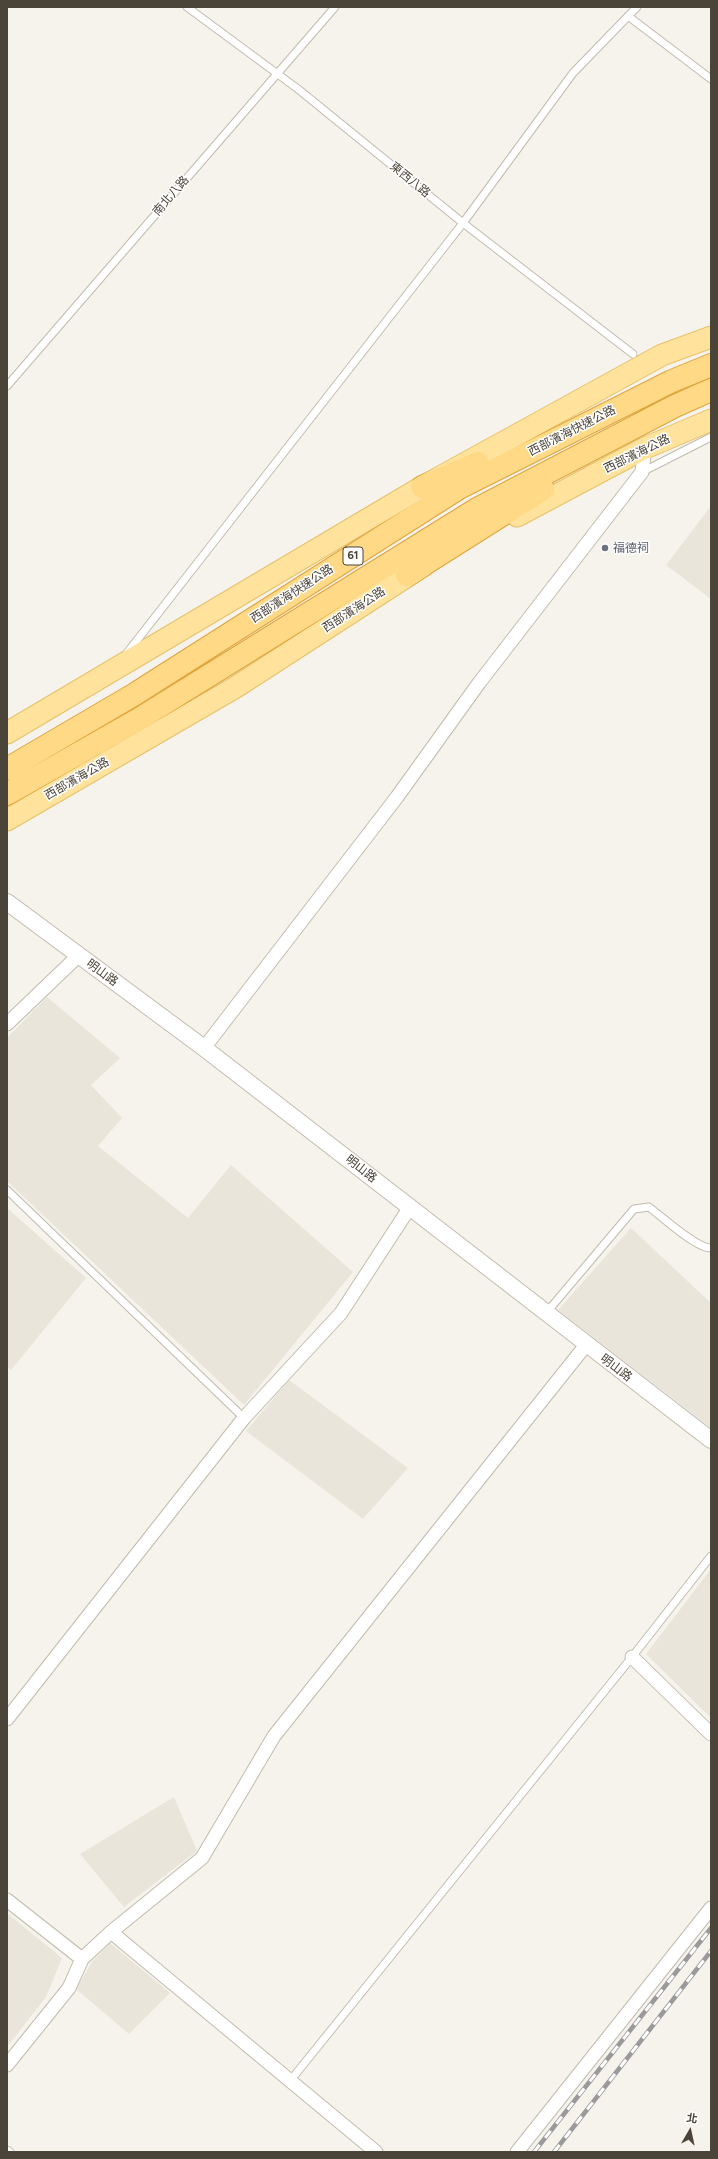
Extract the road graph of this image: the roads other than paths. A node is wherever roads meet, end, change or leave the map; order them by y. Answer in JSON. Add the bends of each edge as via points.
{"nodes":[{"id":1,"x":188,"y":7,"type":"edge"},
{"id":2,"x":335,"y":7,"type":"edge"},
{"id":3,"x":636,"y":7,"type":"edge"},
{"id":4,"x":628,"y":16,"type":"junction"},
{"id":5,"x":277,"y":74,"type":"junction"},
{"id":6,"x":711,"y":79,"type":"edge"},
{"id":7,"x":463,"y":222,"type":"junction"},
{"id":8,"x":711,"y":337,"type":"edge"},
{"id":9,"x":633,"y":354,"type":"dead end"},
{"id":10,"x":711,"y":365,"type":"edge"},
{"id":11,"x":672,"y":381,"type":"junction"},
{"id":12,"x":7,"y":386,"type":"edge"},
{"id":13,"x":711,"y":390,"type":"edge"},
{"id":14,"x":674,"y":406,"type":"junction"},
{"id":15,"x":711,"y":420,"type":"edge"},
{"id":16,"x":711,"y":437,"type":"edge"},
{"id":17,"x":645,"y":448,"type":"junction"},
{"id":18,"x":642,"y":472,"type":"junction"},
{"id":19,"x":422,"y":487,"type":"junction"},
{"id":20,"x":407,"y":575,"type":"junction"},
{"id":21,"x":117,"y":666,"type":"junction"},
{"id":22,"x":7,"y":733,"type":"edge"},
{"id":23,"x":7,"y":769,"type":"edge"},
{"id":24,"x":7,"y":794,"type":"edge"},
{"id":25,"x":7,"y":820,"type":"edge"},
{"id":26,"x":7,"y":902,"type":"edge"},
{"id":27,"x":78,"y":956,"type":"junction"},
{"id":28,"x":7,"y":1024,"type":"edge"},
{"id":29,"x":204,"y":1048,"type":"junction"},
{"id":30,"x":7,"y":1190,"type":"edge"},
{"id":31,"x":410,"y":1207,"type":"junction"},
{"id":32,"x":711,"y":1248,"type":"edge"},
{"id":33,"x":547,"y":1312,"type":"junction"},
{"id":34,"x":586,"y":1345,"type":"junction"},
{"id":35,"x":244,"y":1418,"type":"junction"},
{"id":36,"x":711,"y":1440,"type":"edge"},
{"id":37,"x":711,"y":1556,"type":"edge"},
{"id":38,"x":632,"y":1657,"type":"junction"},
{"id":39,"x":7,"y":1719,"type":"edge"},
{"id":40,"x":711,"y":1734,"type":"edge"},
{"id":41,"x":7,"y":1900,"type":"edge"},
{"id":42,"x":711,"y":1908,"type":"edge"},
{"id":43,"x":111,"y":1932,"type":"junction"},
{"id":44,"x":82,"y":1960,"type":"junction"},
{"id":45,"x":7,"y":2065,"type":"edge"},
{"id":46,"x":290,"y":2081,"type":"junction"},
{"id":47,"x":7,"y":2150,"type":"edge"},
{"id":48,"x":10,"y":2152,"type":"edge"},
{"id":49,"x":376,"y":2152,"type":"edge"},
{"id":50,"x":517,"y":2152,"type":"edge"}],
"edges":[{"from":1,"to":5,"type":"lane","name":"東西八路"},
{"from":2,"to":5,"type":"lane","name":"南北八路"},
{"from":3,"to":4,"type":"lane"},
{"from":4,"to":6,"type":"lane"},
{"from":4,"to":7,"type":"lane","via":[[573,73]]},
{"from":5,"to":7,"type":"lane","name":"東西八路"},
{"from":5,"to":12,"type":"lane","name":"南北八路"},
{"from":7,"to":9,"type":"lane","name":"東西八路"},
{"from":7,"to":21,"type":"lane"},
{"from":8,"to":19,"type":"main road","number":"61","via":[[662,355]]},
{"from":10,"to":11,"type":"highway","name":"西部濱海快速公路","number":"61"},
{"from":11,"to":19,"type":"highway"},
{"from":11,"to":23,"type":"highway","name":"西部濱海快速公路","number":"61","via":[[459,488],[135,694]]},
{"from":13,"to":14,"type":"highway","name":"西部濱海快速公路","number":"61"},
{"from":14,"to":20,"type":"highway"},
{"from":14,"to":24,"type":"highway","name":"西部濱海快速公路","number":"61","via":[[477,509],[139,719]]},
{"from":15,"to":17,"type":"main road","name":"西部濱海公路"},
{"from":16,"to":18,"type":"lane"},
{"from":17,"to":18,"type":"street"},
{"from":17,"to":20,"type":"main road","name":"西部濱海公路"},
{"from":18,"to":29,"type":"street","via":[[479,683],[397,797]]},
{"from":19,"to":21,"type":"main road","number":"61"},
{"from":20,"to":25,"type":"main road","name":"西部濱海公路","via":[[236,687]]},
{"from":21,"to":22,"type":"main road","number":"61"},
{"from":26,"to":27,"type":"street","name":"明山路"},
{"from":27,"to":28,"type":"street"},
{"from":27,"to":29,"type":"street","name":"明山路"},
{"from":29,"to":31,"type":"street","name":"明山路"},
{"from":30,"to":35,"type":"lane"},
{"from":31,"to":33,"type":"street","name":"明山路"},
{"from":31,"to":35,"type":"street","via":[[341,1313]]},
{"from":32,"to":33,"type":"lane","via":[[706,1248],[691,1239],[649,1207],[634,1209]]},
{"from":33,"to":34,"type":"street","name":"明山路"},
{"from":34,"to":36,"type":"street","name":"明山路"},
{"from":34,"to":43,"type":"street","via":[[274,1736],[202,1858]]},
{"from":35,"to":39,"type":"street"},
{"from":37,"to":38,"type":"lane"},
{"from":38,"to":40,"type":"street"},
{"from":38,"to":46,"type":"lane"},
{"from":41,"to":44,"type":"street"},
{"from":42,"to":50,"type":"street"},
{"from":43,"to":44,"type":"street"},
{"from":43,"to":46,"type":"street"},
{"from":44,"to":45,"type":"street","via":[[69,1988]]},
{"from":46,"to":49,"type":"street"},
{"from":47,"to":48,"type":"lane"}]}
